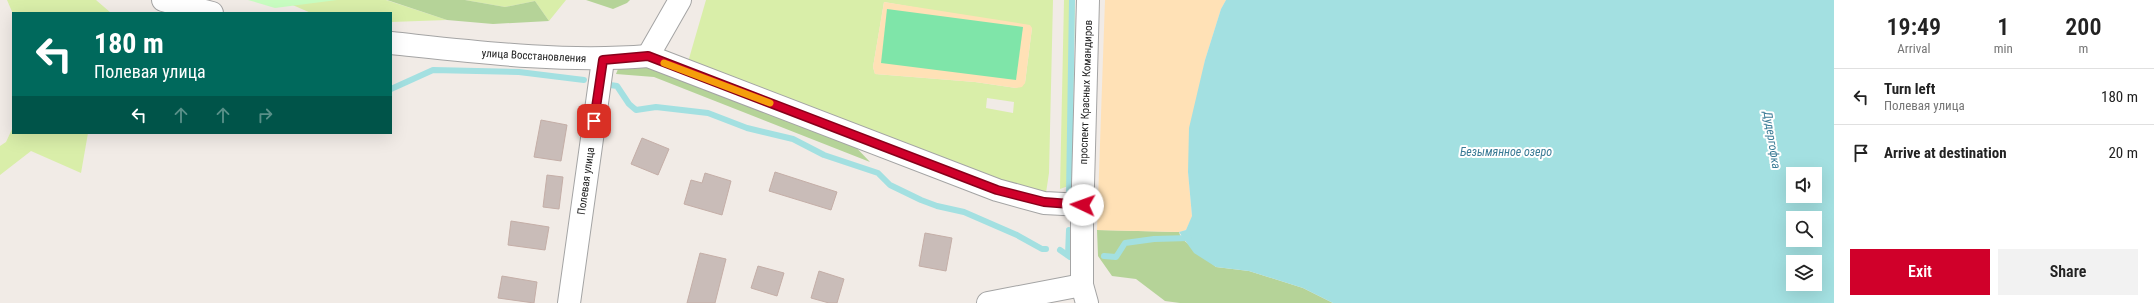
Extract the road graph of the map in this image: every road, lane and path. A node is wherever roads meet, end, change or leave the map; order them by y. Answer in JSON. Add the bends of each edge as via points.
{"nodes":[{"id":1,"x":163,"y":0,"type":"edge"},
{"id":2,"x":680,"y":0,"type":"edge"},
{"id":3,"x":1088,"y":0,"type":"edge"},
{"id":4,"x":208,"y":12,"type":"edge"},
{"id":5,"x":392,"y":43,"type":"edge"},
{"id":6,"x":648,"y":56,"type":"junction"},
{"id":7,"x":603,"y":60,"type":"junction"},
{"id":8,"x":1083,"y":205,"type":"junction"},
{"id":9,"x":1085,"y":294,"type":"edge"},
{"id":10,"x":569,"y":303,"type":"edge"},
{"id":11,"x":988,"y":303,"type":"edge"}],
"edges":[{"from":1,"to":4,"type":"street"},
{"from":2,"to":6,"type":"street"},
{"from":3,"to":8,"type":"street","name":"проспект Красных Командиров"},
{"from":5,"to":7,"type":"street","name":"улица Восстановления","via":[[469,52]]},
{"from":6,"to":7,"type":"street","name":"улица Восстановления"},
{"from":6,"to":8,"type":"street","name":"улица Восстановления","via":[[997,190],[1044,202]]},
{"from":7,"to":10,"type":"street","name":"Полевая улица"},
{"from":8,"to":9,"type":"street","name":"проспект Красных Командиров"},
{"from":9,"to":11,"type":"street"}]}
